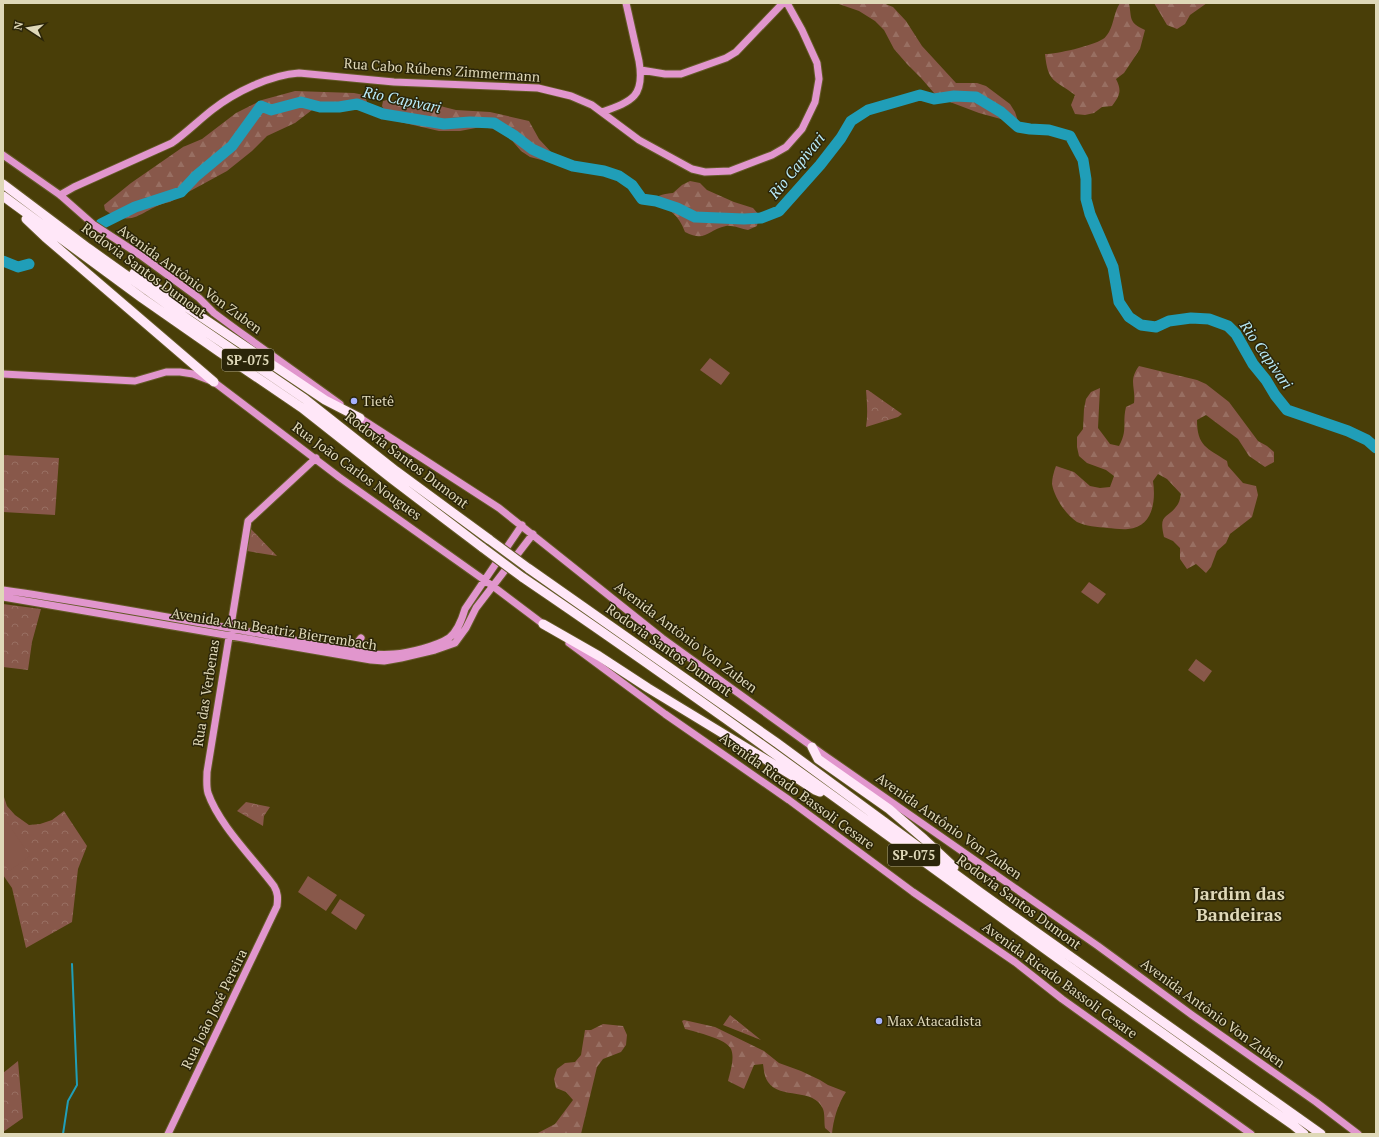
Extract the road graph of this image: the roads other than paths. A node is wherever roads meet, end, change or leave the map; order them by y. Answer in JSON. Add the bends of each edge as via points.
{"nodes":[{"id":1,"x":626,"y":3,"type":"edge"},
{"id":2,"x":783,"y":3,"type":"edge"},
{"id":3,"x":787,"y":3,"type":"edge"},
{"id":4,"x":641,"y":70,"type":"junction"},
{"id":5,"x":602,"y":112,"type":"junction"},
{"id":6,"x":3,"y":155,"type":"edge"},
{"id":7,"x":3,"y":184,"type":"edge"},
{"id":8,"x":60,"y":195,"type":"junction"},
{"id":9,"x":3,"y":197,"type":"edge"},
{"id":10,"x":88,"y":248,"type":"junction"},
{"id":11,"x":3,"y":374,"type":"edge"},
{"id":12,"x":214,"y":382,"type":"junction"},
{"id":13,"x":360,"y":418,"type":"junction"},
{"id":14,"x":316,"y":458,"type":"junction"},
{"id":15,"x":522,"y":525,"type":"junction"},
{"id":16,"x":533,"y":534,"type":"junction"},
{"id":17,"x":484,"y":580,"type":"junction"},
{"id":18,"x":494,"y":587,"type":"junction"},
{"id":19,"x":3,"y":590,"type":"edge"},
{"id":20,"x":3,"y":597,"type":"edge"},
{"id":21,"x":543,"y":624,"type":"junction"},
{"id":22,"x":230,"y":632,"type":"junction"},
{"id":23,"x":361,"y":638,"type":"dead end"},
{"id":24,"x":351,"y":651,"type":"junction"},
{"id":25,"x":812,"y":747,"type":"junction"},
{"id":26,"x":830,"y":794,"type":"junction"},
{"id":27,"x":277,"y":893,"type":"joint"},
{"id":28,"x":981,"y":893,"type":"junction"},
{"id":29,"x":168,"y":1134,"type":"edge"},
{"id":30,"x":1251,"y":1134,"type":"edge"},
{"id":31,"x":1304,"y":1134,"type":"edge"},
{"id":32,"x":1321,"y":1134,"type":"edge"},
{"id":33,"x":1358,"y":1134,"type":"edge"}],
"edges":[{"from":1,"to":4,"type":"street"},
{"from":2,"to":4,"type":"street","via":[[736,52],[726,58],[681,74]]},
{"from":3,"to":5,"type":"street","name":"Rua Cabo Rúbens Zimmermann","via":[[817,63],[819,79],[815,102],[802,129],[786,147],[730,171],[697,171],[639,140]]},
{"from":4,"to":5,"type":"street","via":[[638,92],[620,105]]},
{"from":5,"to":8,"type":"street","name":"Rua Cabo Rúbens Zimmermann","via":[[581,99],[538,88],[394,82],[287,74],[235,94],[172,143]]},
{"from":6,"to":8,"type":"street","name":"Avenida Antônio Von Zuben"},
{"from":7,"to":10,"type":"highway","name":"Rodovia Santos Dumont","number":"SP-075"},
{"from":8,"to":13,"type":"street","name":"Avenida Antônio Von Zuben","via":[[94,225],[140,255],[199,298],[214,313]]},
{"from":9,"to":12,"type":"highway","via":[[45,238]]},
{"from":9,"to":26,"type":"highway","name":"Rodovia Santos Dumont","number":"SP-075","bridge":true,"via":[[149,303],[302,408],[522,577]]},
{"from":10,"to":13,"type":"highway","via":[[128,269],[325,400]]},
{"from":10,"to":28,"type":"highway","name":"Rodovia Santos Dumont","number":"SP-075","bridge":true,"via":[[305,399],[396,471],[528,568],[777,743]]},
{"from":11,"to":12,"type":"street","name":"Rua João Carlos Nougues","via":[[135,381],[166,372],[180,372]]},
{"from":12,"to":14,"type":"street","name":"Rua João Carlos Nougues"},
{"from":13,"to":15,"type":"street","name":"Avenida Antônio Von Zuben"},
{"from":14,"to":17,"type":"street","name":"Rua João Carlos Nougues"},
{"from":14,"to":22,"type":"street","name":"Rua das Verbenas","via":[[248,521]]},
{"from":15,"to":16,"type":"street","name":"Avenida Antônio Von Zuben"},
{"from":15,"to":17,"type":"street","name":"Avenida Ana Beatriz Bierrembach"},
{"from":16,"to":18,"type":"street","name":"Avenida Ana Beatriz Bierrembach"},
{"from":16,"to":25,"type":"street","name":"Avenida Antônio Von Zuben","via":[[662,638]]},
{"from":17,"to":18,"type":"street","name":"Avenida Ricado Bassoli Cesare"},
{"from":17,"to":24,"type":"street","name":"Avenida Ana Beatriz Bierrembach","via":[[449,638],[423,648],[395,654]]},
{"from":18,"to":21,"type":"street","name":"Avenida Ricado Bassoli Cesare"},
{"from":18,"to":22,"type":"street","name":"Avenida Ana Beatriz Bierrembach","via":[[476,608],[455,643],[401,658],[371,660]]},
{"from":19,"to":22,"type":"street","name":"Avenida Ana Beatriz Bierrembach"},
{"from":20,"to":22,"type":"street","name":"Avenida Ana Beatriz Bierrembach"},
{"from":21,"to":26,"type":"highway","via":[[814,790]]},
{"from":21,"to":30,"type":"street","name":"Avenida Ricado Bassoli Cesare"},
{"from":22,"to":24,"type":"street","name":"Avenida Ana Beatriz Bierrembach"},
{"from":22,"to":27,"type":"street","name":"Rua das Verbenas","via":[[207,772],[208,792],[226,826]]},
{"from":23,"to":24,"type":"street"},
{"from":25,"to":28,"type":"highway","via":[[818,759],[889,809]]},
{"from":25,"to":33,"type":"street","name":"Avenida Antônio Von Zuben","via":[[1098,946]]},
{"from":26,"to":31,"type":"highway","name":"Rodovia Santos Dumont","number":"SP-075"},
{"from":27,"to":29,"type":"street","name":"Rua João José Pereira","via":[[277,906]]},
{"from":28,"to":32,"type":"highway","name":"Rodovia Santos Dumont","number":"SP-075"}]}
